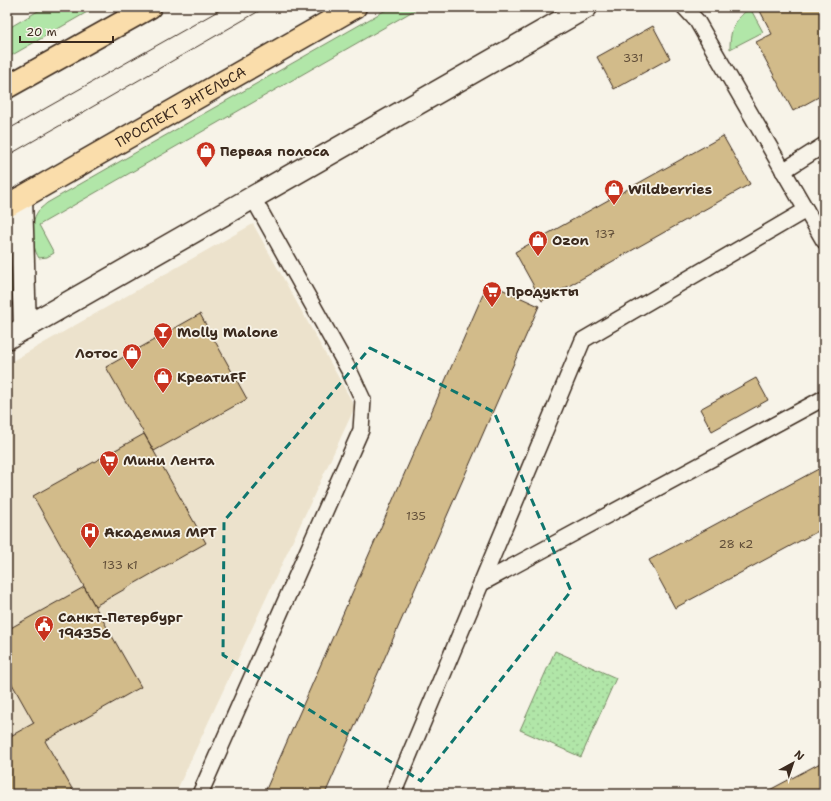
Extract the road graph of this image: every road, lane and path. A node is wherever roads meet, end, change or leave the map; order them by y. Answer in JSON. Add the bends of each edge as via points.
{"nodes":[{"id":1,"x":150,"y":7,"type":"edge"},
{"id":2,"x":355,"y":7,"type":"edge"},
{"id":3,"x":586,"y":7,"type":"edge"},
{"id":4,"x":684,"y":7,"type":"edge"},
{"id":5,"x":7,"y":87,"type":"edge"},
{"id":6,"x":824,"y":145,"type":"edge"},
{"id":7,"x":783,"y":171,"type":"junction"},
{"id":8,"x":253,"y":198,"type":"junction"},
{"id":9,"x":14,"y":202,"type":"edge"},
{"id":10,"x":806,"y":210,"type":"junction"},
{"id":11,"x":824,"y":241,"type":"edge"},
{"id":12,"x":16,"y":333,"type":"edge"},
{"id":13,"x":824,"y":398,"type":"edge"},
{"id":14,"x":482,"y":583,"type":"junction"},
{"id":15,"x":200,"y":794,"type":"edge"},
{"id":16,"x":393,"y":794,"type":"edge"}],
"edges":[{"from":1,"to":5,"type":"main road"},
{"from":2,"to":9,"type":"main road","name":"ПРОСПЕКТ ЭНГЕЛЬСА"},
{"from":3,"to":8,"type":"street"},
{"from":4,"to":7,"type":"lane","via":[[697,21]]},
{"from":6,"to":7,"type":"lane"},
{"from":7,"to":10,"type":"lane"},
{"from":8,"to":12,"type":"street"},
{"from":8,"to":15,"type":"lane","via":[[350,372],[363,400],[361,430]]},
{"from":9,"to":12,"type":"street"},
{"from":10,"to":11,"type":"lane"},
{"from":10,"to":14,"type":"lane","via":[[583,340]]},
{"from":13,"to":14,"type":"lane"},
{"from":14,"to":16,"type":"lane"}]}
